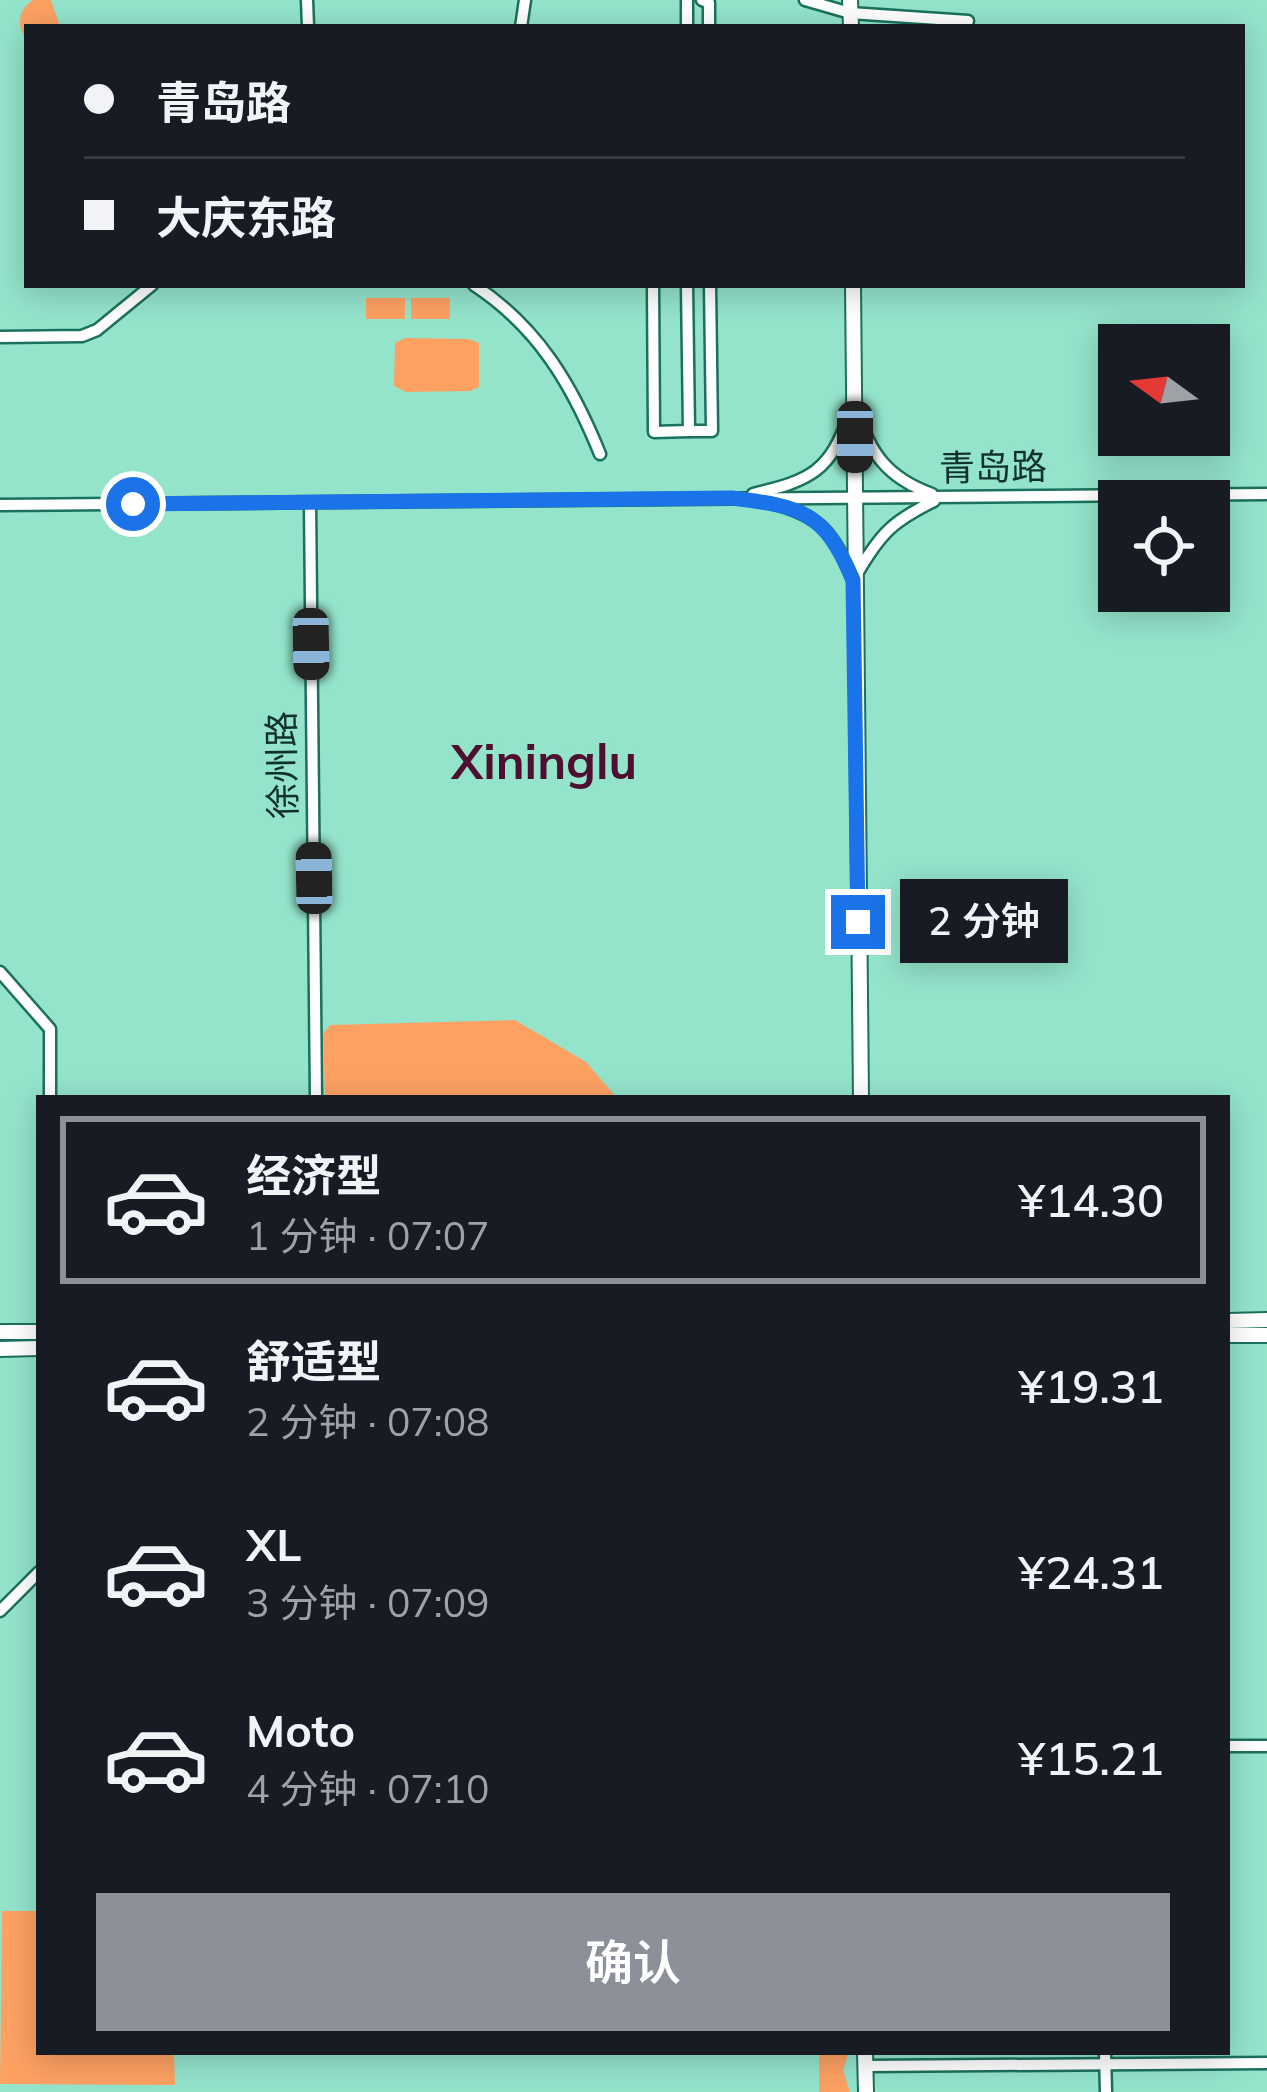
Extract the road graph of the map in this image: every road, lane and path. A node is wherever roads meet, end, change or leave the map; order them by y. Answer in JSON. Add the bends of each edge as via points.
{"nodes":[{"id":1,"x":805,"y":0,"type":"edge"},
{"id":2,"x":850,"y":13,"type":"edge"},
{"id":3,"x":968,"y":21,"type":"dead end"},
{"id":4,"x":148,"y":288,"type":"edge"},
{"id":5,"x":479,"y":288,"type":"edge"},
{"id":6,"x":653,"y":288,"type":"edge"},
{"id":7,"x":687,"y":288,"type":"edge"},
{"id":8,"x":710,"y":288,"type":"edge"},
{"id":9,"x":853,"y":288,"type":"edge"},
{"id":10,"x":710,"y":330,"type":"junction"},
{"id":11,"x":687,"y":332,"type":"junction"},
{"id":12,"x":0,"y":338,"type":"edge"},
{"id":13,"x":854,"y":401,"type":"junction"},
{"id":14,"x":688,"y":431,"type":"junction"},
{"id":15,"x":600,"y":454,"type":"dead end"},
{"id":16,"x":1267,"y":494,"type":"edge"},
{"id":17,"x":732,"y":498,"type":"junction"},
{"id":18,"x":941,"y":498,"type":"junction"},
{"id":19,"x":856,"y":499,"type":"junction"},
{"id":20,"x":310,"y":503,"type":"junction"},
{"id":21,"x":0,"y":506,"type":"edge"},
{"id":22,"x":853,"y":580,"type":"junction"},
{"id":23,"x":0,"y":972,"type":"edge"},
{"id":24,"x":50,"y":1095,"type":"edge"},
{"id":25,"x":316,"y":1095,"type":"edge"},
{"id":26,"x":861,"y":1095,"type":"edge"},
{"id":27,"x":1267,"y":1320,"type":"edge"},
{"id":28,"x":1230,"y":1321,"type":"edge"},
{"id":29,"x":0,"y":1332,"type":"edge"},
{"id":30,"x":36,"y":1332,"type":"edge"},
{"id":31,"x":1230,"y":1335,"type":"edge"},
{"id":32,"x":1267,"y":1335,"type":"edge"},
{"id":33,"x":36,"y":1348,"type":"edge"},
{"id":34,"x":0,"y":1349,"type":"edge"},
{"id":35,"x":36,"y":1575,"type":"edge"},
{"id":36,"x":0,"y":1611,"type":"edge"},
{"id":37,"x":1230,"y":1746,"type":"edge"},
{"id":38,"x":1267,"y":1746,"type":"edge"},
{"id":39,"x":866,"y":2059,"type":"edge"},
{"id":40,"x":1106,"y":2059,"type":"edge"},
{"id":41,"x":1267,"y":2063,"type":"edge"},
{"id":42,"x":866,"y":2092,"type":"edge"},
{"id":43,"x":1106,"y":2092,"type":"edge"}],
"edges":[{"from":1,"to":2,"type":"street"},
{"from":2,"to":3,"type":"street"},
{"from":4,"to":12,"type":"street","via":[[82,336]]},
{"from":5,"to":15,"type":"street","via":[[554,360]]},
{"from":6,"to":14,"type":"street","via":[[653,432]]},
{"from":7,"to":11,"type":"street"},
{"from":8,"to":10,"type":"street"},
{"from":9,"to":13,"type":"main road"},
{"from":10,"to":11,"type":"street"},
{"from":10,"to":14,"type":"street","via":[[712,431]]},
{"from":11,"to":14,"type":"street"},
{"from":13,"to":17,"type":"street","via":[[819,472]]},
{"from":13,"to":18,"type":"street","via":[[880,463]]},
{"from":13,"to":19,"type":"main road"},
{"from":16,"to":18,"type":"street","name":"青岛路"},
{"from":17,"to":19,"type":"street","name":"青岛路"},
{"from":17,"to":20,"type":"street","name":"青岛路"},
{"from":17,"to":22,"type":"street","via":[[817,520]]},
{"from":18,"to":19,"type":"street","name":"青岛路"},
{"from":18,"to":22,"type":"street","via":[[898,518]]},
{"from":19,"to":22,"type":"main road"},
{"from":20,"to":21,"type":"street","name":"青岛路"},
{"from":20,"to":25,"type":"street","name":"徐州路"},
{"from":22,"to":26,"type":"main road"},
{"from":23,"to":24,"type":"street","via":[[50,1029]]},
{"from":27,"to":28,"type":"main road"},
{"from":29,"to":30,"type":"main road"},
{"from":31,"to":32,"type":"main road"},
{"from":33,"to":34,"type":"main road"},
{"from":35,"to":36,"type":"street"},
{"from":37,"to":38,"type":"street"},
{"from":39,"to":40,"type":"street"},
{"from":39,"to":42,"type":"main road"},
{"from":40,"to":41,"type":"street"},
{"from":40,"to":43,"type":"street"}]}
